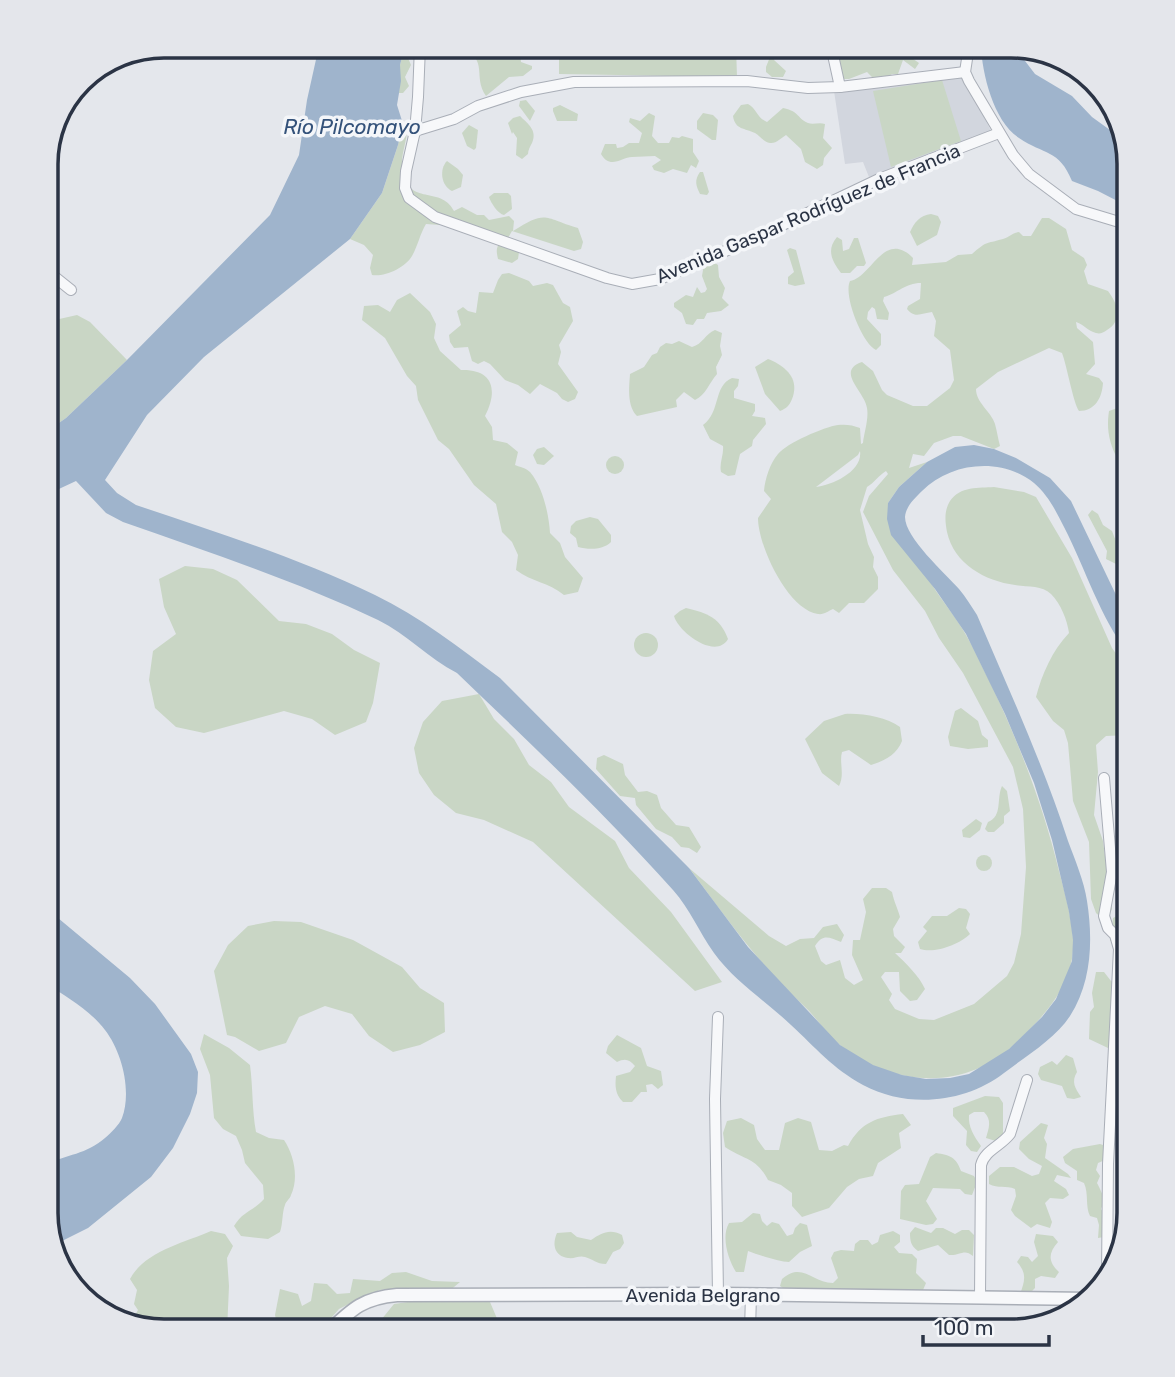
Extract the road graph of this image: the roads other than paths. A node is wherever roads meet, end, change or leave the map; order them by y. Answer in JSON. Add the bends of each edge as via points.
{"nodes":[{"id":1,"x":419,"y":58,"type":"edge"},
{"id":2,"x":834,"y":58,"type":"edge"},
{"id":3,"x":968,"y":58,"type":"edge"},
{"id":4,"x":965,"y":72,"type":"junction"},
{"id":5,"x":840,"y":88,"type":"junction"},
{"id":6,"x":415,"y":131,"type":"junction"},
{"id":7,"x":999,"y":133,"type":"junction"},
{"id":8,"x":1117,"y":221,"type":"edge"},
{"id":9,"x":58,"y":280,"type":"edge"},
{"id":10,"x":71,"y":290,"type":"dead end"},
{"id":11,"x":1104,"y":778,"type":"dead end"},
{"id":12,"x":1117,"y":942,"type":"edge"},
{"id":13,"x":1117,"y":998,"type":"edge"},
{"id":14,"x":718,"y":1017,"type":"dead end"},
{"id":15,"x":1115,"y":1047,"type":"joint"},
{"id":16,"x":1027,"y":1080,"type":"dead end"},
{"id":17,"x":1107,"y":1257,"type":"edge"},
{"id":18,"x":718,"y":1294,"type":"junction"},
{"id":19,"x":751,"y":1294,"type":"junction"},
{"id":20,"x":980,"y":1297,"type":"junction"},
{"id":21,"x":1073,"y":1299,"type":"edge"},
{"id":22,"x":342,"y":1319,"type":"edge"},
{"id":23,"x":750,"y":1319,"type":"edge"}],
"edges":[{"from":1,"to":6,"type":"street","name":"Avenida Gaspar Rodríguez de Francia"},
{"from":2,"to":5,"type":"street"},
{"from":3,"to":4,"type":"street"},
{"from":4,"to":5,"type":"street"},
{"from":4,"to":7,"type":"street"},
{"from":5,"to":6,"type":"street","via":[[747,82],[573,82],[521,92]]},
{"from":6,"to":7,"type":"street","name":"Avenida Gaspar Rodríguez de Francia","via":[[405,188],[417,205],[435,217],[632,284],[660,279],[879,179]]},
{"from":7,"to":8,"type":"street","via":[[1029,174],[1076,209]]},
{"from":9,"to":10,"type":"street"},
{"from":11,"to":12,"type":"street","via":[[1112,872],[1104,916]]},
{"from":13,"to":15,"type":"street"},
{"from":14,"to":18,"type":"street"},
{"from":15,"to":17,"type":"street"},
{"from":16,"to":20,"type":"street","via":[[1010,1133],[987,1153],[981,1165]]},
{"from":18,"to":19,"type":"street","name":"Avenida Belgrano"},
{"from":18,"to":22,"type":"street","name":"Avenida Belgrano","via":[[384,1296],[368,1299]]},
{"from":19,"to":20,"type":"street","name":"Avenida Belgrano"},
{"from":19,"to":23,"type":"street"},
{"from":20,"to":21,"type":"street","name":"Avenida Belgrano"}]}
